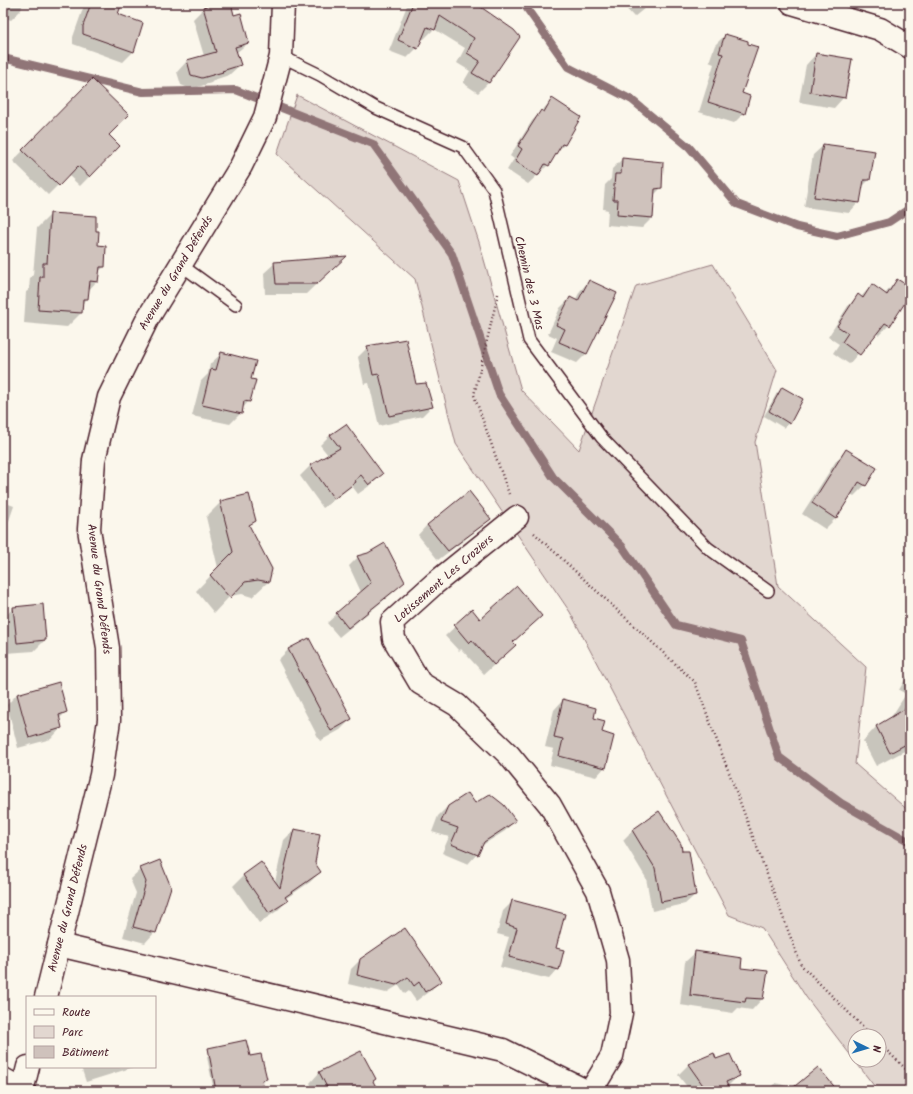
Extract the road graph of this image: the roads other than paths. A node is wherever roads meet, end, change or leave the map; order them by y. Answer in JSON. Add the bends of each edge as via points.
{"nodes":[{"id":1,"x":283,"y":3,"type":"edge"},
{"id":2,"x":792,"y":3,"type":"edge"},
{"id":3,"x":910,"y":47,"type":"edge"},
{"id":4,"x":281,"y":56,"type":"junction"},
{"id":5,"x":181,"y":265,"type":"junction"},
{"id":6,"x":236,"y":306,"type":"dead end"},
{"id":7,"x":517,"y":517,"type":"road end"},
{"id":8,"x":768,"y":591,"type":"dead end"},
{"id":9,"x":59,"y":945,"type":"junction"},
{"id":10,"x":46,"y":996,"type":"edge"},
{"id":11,"x":28,"y":1068,"type":"edge"},
{"id":12,"x":3,"y":1079,"type":"edge"},
{"id":13,"x":22,"y":1090,"type":"edge"},
{"id":14,"x":586,"y":1091,"type":"edge"},
{"id":15,"x":591,"y":1091,"type":"edge"}],
"edges":[{"from":1,"to":4,"type":"street","name":"Avenue du Grand Défends"},
{"from":2,"to":3,"type":"street","via":[[880,29]]},
{"from":4,"to":5,"type":"street","name":"Avenue du Grand Défends","via":[[266,117],[241,166]]},
{"from":4,"to":8,"type":"lane","name":"Chemin des 3 Mas","via":[[320,75],[376,108],[463,147],[494,190],[529,340],[602,438],[708,548]]},
{"from":5,"to":6,"type":"lane"},
{"from":5,"to":9,"type":"street","name":"Avenue du Grand Défends","via":[[148,318],[109,397],[94,460],[90,529],[108,648],[109,720],[101,775]]},
{"from":7,"to":15,"type":"street","name":"Lotissement Les Croziers","via":[[434,584],[392,622],[394,639],[420,683],[457,705],[509,755],[550,805],[598,891],[618,960],[621,1013],[612,1056]]},
{"from":9,"to":10,"type":"street","name":"Avenue du Grand Défends"},
{"from":9,"to":14,"type":"street","via":[[503,1050]]},
{"from":11,"to":13,"type":"street"},
{"from":12,"to":13,"type":"street"}]}
